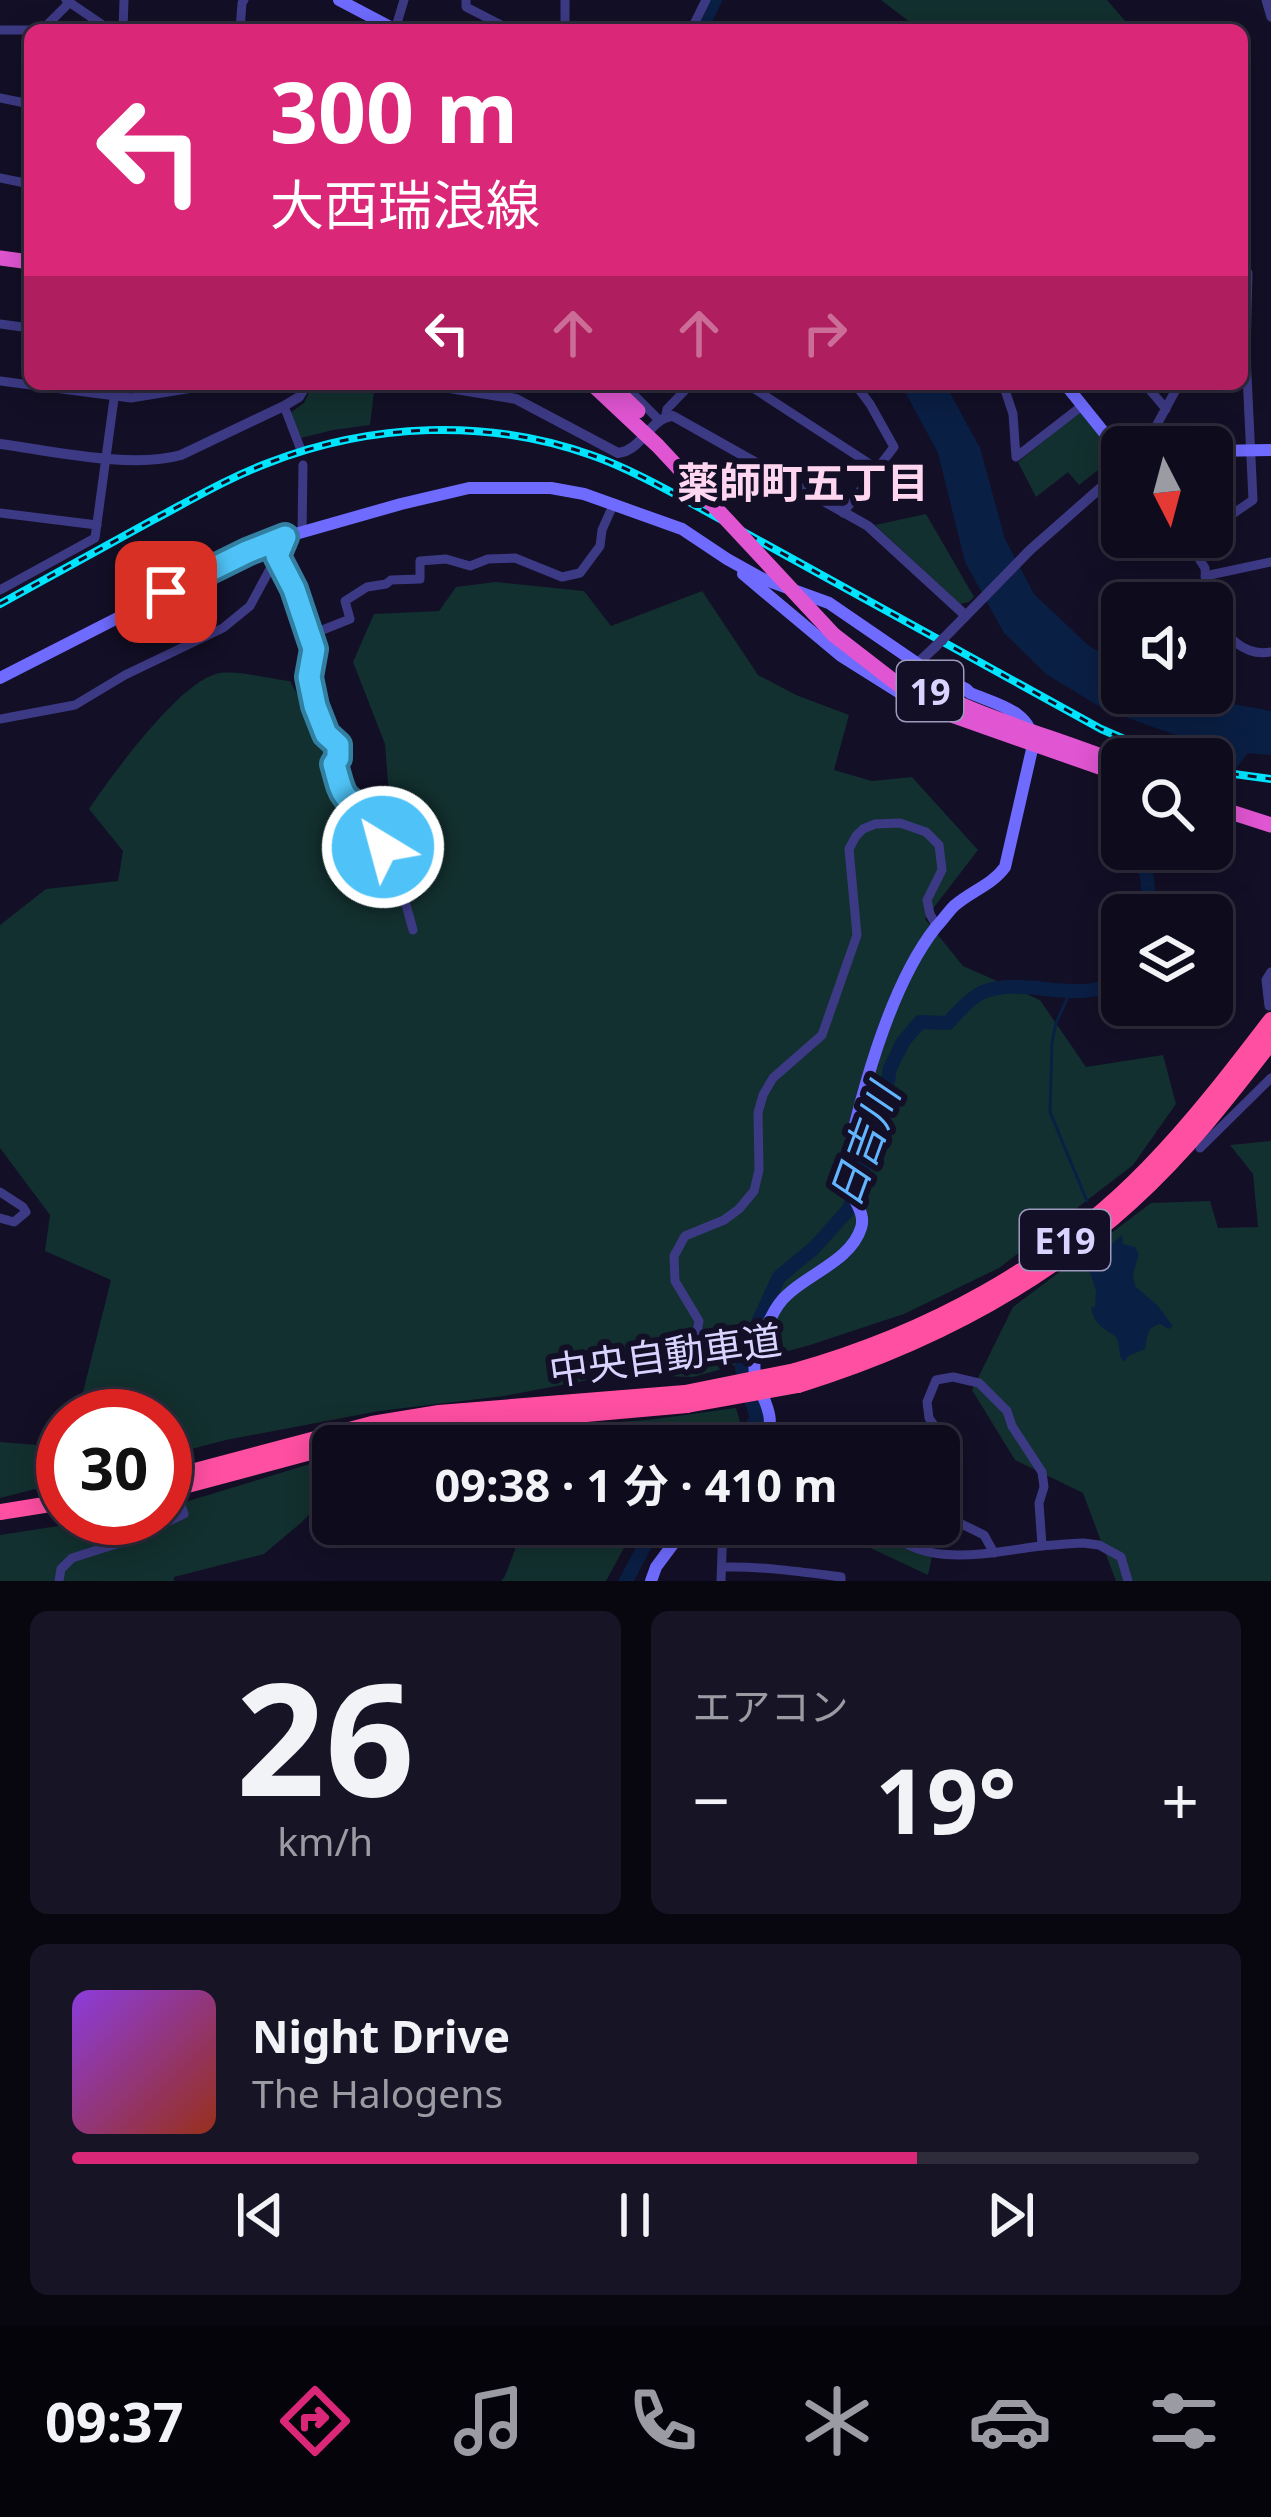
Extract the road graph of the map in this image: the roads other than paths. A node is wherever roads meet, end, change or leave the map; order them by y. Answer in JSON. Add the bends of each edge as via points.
{"nodes":[{"id":1,"x":339,"y":0,"type":"edge"},
{"id":2,"x":466,"y":0,"type":"edge"},
{"id":3,"x":1266,"y":0,"type":"edge"},
{"id":4,"x":68,"y":1,"type":"edge"},
{"id":5,"x":1271,"y":17,"type":"edge"},
{"id":6,"x":46,"y":24,"type":"edge"},
{"id":7,"x":101,"y":24,"type":"edge"},
{"id":8,"x":385,"y":24,"type":"edge"},
{"id":9,"x":499,"y":24,"type":"edge"},
{"id":10,"x":115,"y":390,"type":"edge"},
{"id":11,"x":181,"y":390,"type":"edge"},
{"id":12,"x":303,"y":390,"type":"edge"},
{"id":13,"x":461,"y":390,"type":"edge"},
{"id":14,"x":598,"y":390,"type":"edge"},
{"id":15,"x":616,"y":390,"type":"edge"},
{"id":16,"x":630,"y":390,"type":"edge"},
{"id":17,"x":685,"y":390,"type":"edge"},
{"id":18,"x":756,"y":390,"type":"edge"},
{"id":19,"x":860,"y":390,"type":"edge"},
{"id":20,"x":1005,"y":390,"type":"edge"},
{"id":21,"x":1070,"y":390,"type":"edge"},
{"id":22,"x":1150,"y":390,"type":"edge"},
{"id":23,"x":1176,"y":390,"type":"edge"},
{"id":24,"x":1247,"y":390,"type":"edge"},
{"id":25,"x":284,"y":406,"type":"junction"},
{"id":26,"x":1082,"y":406,"type":"junction"},
{"id":27,"x":1166,"y":409,"type":"junction"},
{"id":28,"x":662,"y":417,"type":"junction"},
{"id":29,"x":1156,"y":426,"type":"edge"},
{"id":30,"x":1101,"y":429,"type":"edge"},
{"id":31,"x":0,"y":444,"type":"edge"},
{"id":32,"x":301,"y":450,"type":"dead end"},
{"id":33,"x":1251,"y":450,"type":"junction"},
{"id":34,"x":1271,"y":450,"type":"edge"},
{"id":35,"x":1233,"y":451,"type":"edge"},
{"id":36,"x":106,"y":457,"type":"junction"},
{"id":37,"x":303,"y":465,"type":"dead end"},
{"id":38,"x":876,"y":468,"type":"junction"},
{"id":39,"x":1101,"y":487,"type":"edge"},
{"id":40,"x":614,"y":503,"type":"junction"},
{"id":41,"x":843,"y":513,"type":"junction"},
{"id":42,"x":1233,"y":513,"type":"edge"},
{"id":43,"x":0,"y":514,"type":"edge"},
{"id":44,"x":98,"y":525,"type":"junction"},
{"id":45,"x":302,"y":532,"type":"junction"},
{"id":46,"x":285,"y":537,"type":"junction"},
{"id":47,"x":277,"y":556,"type":"junction"},
{"id":48,"x":1201,"y":558,"type":"edge"},
{"id":49,"x":727,"y":559,"type":"junction"},
{"id":50,"x":1271,"y":562,"type":"edge"},
{"id":51,"x":1205,"y":576,"type":"junction"},
{"id":52,"x":1205,"y":582,"type":"edge"},
{"id":53,"x":0,"y":590,"type":"edge"},
{"id":54,"x":815,"y":597,"type":"junction"},
{"id":55,"x":965,"y":616,"type":"junction"},
{"id":56,"x":803,"y":622,"type":"junction"},
{"id":57,"x":837,"y":631,"type":"junction"},
{"id":58,"x":310,"y":635,"type":"junction"},
{"id":59,"x":1233,"y":640,"type":"edge"},
{"id":60,"x":937,"y":645,"type":"junction"},
{"id":61,"x":1271,"y":652,"type":"edge"},
{"id":62,"x":918,"y":664,"type":"junction"},
{"id":63,"x":943,"y":677,"type":"junction"},
{"id":64,"x":0,"y":678,"type":"edge"},
{"id":65,"x":970,"y":693,"type":"junction"},
{"id":66,"x":954,"y":716,"type":"junction"},
{"id":67,"x":0,"y":718,"type":"edge"},
{"id":68,"x":1033,"y":738,"type":"junction"},
{"id":69,"x":1101,"y":758,"type":"edge"},
{"id":70,"x":1101,"y":767,"type":"edge"},
{"id":71,"x":1233,"y":805,"type":"edge"},
{"id":72,"x":1233,"y":808,"type":"edge"},
{"id":73,"x":1271,"y":816,"type":"edge"},
{"id":74,"x":1271,"y":825,"type":"edge"},
{"id":75,"x":937,"y":927,"type":"junction"},
{"id":76,"x":413,"y":930,"type":"dead end"},
{"id":77,"x":1271,"y":972,"type":"edge"},
{"id":78,"x":1270,"y":1013,"type":"edge"},
{"id":79,"x":1271,"y":1042,"type":"edge"},
{"id":80,"x":1271,"y":1078,"type":"edge"},
{"id":81,"x":1200,"y":1148,"type":"dead end"},
{"id":82,"x":0,"y":1192,"type":"edge"},
{"id":83,"x":0,"y":1219,"type":"edge"},
{"id":84,"x":691,"y":1364,"type":"dead end"},
{"id":85,"x":796,"y":1378,"type":"junction"},
{"id":86,"x":686,"y":1399,"type":"junction"},
{"id":87,"x":460,"y":1425,"type":"edge"},
{"id":88,"x":769,"y":1425,"type":"edge"},
{"id":89,"x":932,"y":1425,"type":"edge"},
{"id":90,"x":312,"y":1452,"type":"edge"},
{"id":91,"x":192,"y":1466,"type":"edge"},
{"id":92,"x":192,"y":1485,"type":"edge"},
{"id":93,"x":36,"y":1503,"type":"edge"},
{"id":94,"x":0,"y":1508,"type":"edge"},
{"id":95,"x":36,"y":1517,"type":"edge"},
{"id":96,"x":0,"y":1522,"type":"edge"},
{"id":97,"x":960,"y":1523,"type":"edge"},
{"id":98,"x":109,"y":1545,"type":"edge"},
{"id":99,"x":672,"y":1545,"type":"edge"},
{"id":100,"x":725,"y":1545,"type":"edge"},
{"id":101,"x":912,"y":1545,"type":"edge"},
{"id":102,"x":1042,"y":1546,"type":"junction"},
{"id":103,"x":994,"y":1553,"type":"junction"},
{"id":104,"x":722,"y":1568,"type":"junction"},
{"id":105,"x":59,"y":1581,"type":"edge"},
{"id":106,"x":651,"y":1581,"type":"edge"},
{"id":107,"x":722,"y":1581,"type":"edge"},
{"id":108,"x":841,"y":1581,"type":"edge"},
{"id":109,"x":1128,"y":1581,"type":"edge"}],
"edges":[{"from":1,"to":8,"type":"main road"},
{"from":2,"to":9,"type":"street"},
{"from":3,"to":5,"type":"street"},
{"from":4,"to":6,"type":"street"},
{"from":4,"to":7,"type":"street"},
{"from":10,"to":11,"type":"street","via":[[131,398]]},
{"from":10,"to":36,"type":"street"},
{"from":12,"to":25,"type":"street"},
{"from":13,"to":28,"type":"street","via":[[516,399],[618,453],[632,451]]},
{"from":14,"to":57,"type":"highway","number":"19","bridge":true},
{"from":15,"to":57,"type":"highway","number":"19","bridge":true},
{"from":16,"to":28,"type":"street"},
{"from":17,"to":28,"type":"street"},
{"from":18,"to":38,"type":"street"},
{"from":19,"to":38,"type":"street","via":[[894,447]]},
{"from":20,"to":26,"type":"street","via":[[1016,457]]},
{"from":21,"to":26,"type":"main road"},
{"from":22,"to":27,"type":"street"},
{"from":23,"to":27,"type":"street"},
{"from":24,"to":33,"type":"street"},
{"from":25,"to":32,"type":"street"},
{"from":25,"to":36,"type":"street","via":[[182,455]]},
{"from":26,"to":30,"type":"main road"},
{"from":27,"to":29,"type":"street"},
{"from":28,"to":41,"type":"street","via":[[673,416]]},
{"from":31,"to":36,"type":"street"},
{"from":33,"to":34,"type":"main road"},
{"from":33,"to":35,"type":"main road"},
{"from":33,"to":42,"type":"street","via":[[1252,500]]},
{"from":36,"to":44,"type":"street"},
{"from":37,"to":45,"type":"street"},
{"from":38,"to":41,"type":"street"},
{"from":39,"to":55,"type":"street"},
{"from":40,"to":45,"type":"main road","via":[[551,488],[470,488]]},
{"from":40,"to":49,"type":"main road","via":[[682,529]]},
{"from":40,"to":58,"type":"street","via":[[600,546],[580,573],[562,577],[515,558],[470,566],[419,561],[420,579],[367,586],[345,601],[350,619]]},
{"from":41,"to":55,"type":"street","via":[[868,526]]},
{"from":43,"to":44,"type":"street"},
{"from":44,"to":53,"type":"street","via":[[94,538]]},
{"from":45,"to":46,"type":"main road"},
{"from":46,"to":47,"type":"street"},
{"from":46,"to":64,"type":"main road"},
{"from":47,"to":58,"type":"street"},
{"from":47,"to":67,"type":"street","via":[[250,606],[223,628],[75,705]]},
{"from":48,"to":51,"type":"street"},
{"from":49,"to":54,"type":"main road"},
{"from":49,"to":56,"type":"main road"},
{"from":50,"to":51,"type":"street"},
{"from":51,"to":52,"type":"street"},
{"from":54,"to":56,"type":"main road"},
{"from":54,"to":62,"type":"main road"},
{"from":55,"to":60,"type":"street"},
{"from":56,"to":66,"type":"main road","via":[[874,678]]},
{"from":57,"to":66,"type":"highway","number":"19","via":[[890,679]]},
{"from":57,"to":68,"type":"highway","number":"19","via":[[922,687]]},
{"from":58,"to":76,"type":"street","via":[[309,686],[338,745],[341,790],[368,812],[392,857]]},
{"from":59,"to":61,"type":"street","via":[[1248,652]]},
{"from":60,"to":62,"type":"street"},
{"from":60,"to":63,"type":"street","via":[[933,668]]},
{"from":62,"to":63,"type":"main road"},
{"from":62,"to":65,"type":"street","via":[[934,681]]},
{"from":63,"to":65,"type":"main road"},
{"from":65,"to":68,"type":"main road","via":[[1015,712]]},
{"from":66,"to":68,"type":"highway","number":"19"},
{"from":68,"to":69,"type":"highway","number":"19"},
{"from":68,"to":70,"type":"highway","number":"19"},
{"from":68,"to":75,"type":"main road","via":[[1005,866]]},
{"from":71,"to":73,"type":"highway"},
{"from":72,"to":74,"type":"highway"},
{"from":75,"to":84,"type":"street","via":[[927,900],[942,870],[939,845],[900,823],[863,829],[849,850],[857,934],[822,1036],[763,1095],[754,1191],[724,1220],[685,1236],[674,1256],[675,1281],[699,1322]]},
{"from":75,"to":88,"type":"main road","via":[[905,979],[868,1074],[846,1165],[862,1226],[837,1258],[782,1300],[756,1355]]},
{"from":77,"to":78,"type":"street"},
{"from":78,"to":85,"type":"highway","name":"中央自動車道","number":"E19","via":[[1192,1120],[1059,1245],[938,1317]]},
{"from":79,"to":85,"type":"highway","name":"中央自動車道","number":"E19","via":[[1177,1156],[1064,1257],[895,1352]]},
{"from":80,"to":81,"type":"street"},
{"from":82,"to":83,"type":"street","via":[[26,1212],[14,1222]]},
{"from":85,"to":86,"type":"highway","name":"中央自動車道","number":"E19","bridge":true},
{"from":86,"to":87,"type":"highway","name":"中央自動車道","number":"E19"},
{"from":86,"to":91,"type":"highway","name":"中央自動車道","number":"E19","via":[[439,1413]]},
{"from":89,"to":102,"type":"street","via":[[928,1402],[936,1380],[980,1383],[1007,1411],[1042,1472]]},
{"from":90,"to":92,"type":"highway","name":"中央自動車道","number":"E19"},
{"from":93,"to":94,"type":"highway"},
{"from":95,"to":96,"type":"highway"},
{"from":97,"to":103,"type":"street","via":[[984,1535]]},
{"from":98,"to":105,"type":"street","bridge":true,"via":[[67,1562]]},
{"from":99,"to":106,"type":"main road"},
{"from":100,"to":104,"type":"street"},
{"from":101,"to":103,"type":"street","via":[[956,1556]]},
{"from":102,"to":103,"type":"street"},
{"from":102,"to":109,"type":"street","via":[[1099,1545],[1121,1557]]},
{"from":104,"to":107,"type":"street"},
{"from":104,"to":108,"type":"street"}]}
